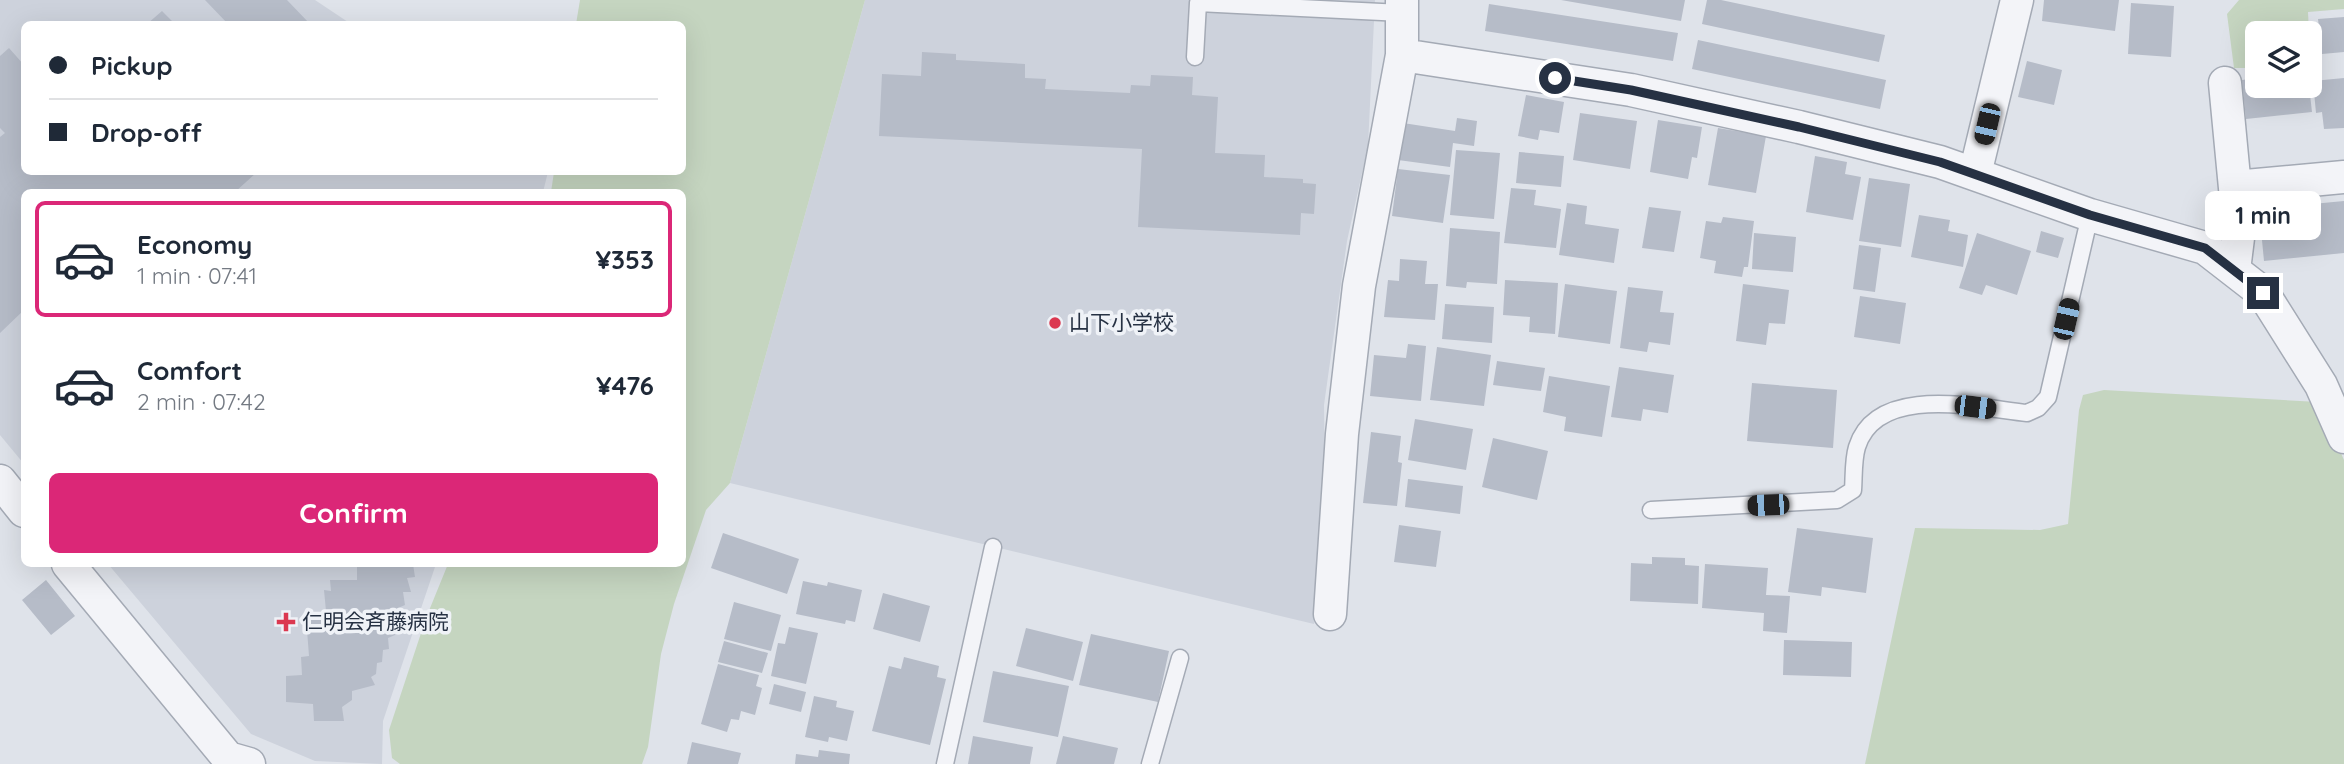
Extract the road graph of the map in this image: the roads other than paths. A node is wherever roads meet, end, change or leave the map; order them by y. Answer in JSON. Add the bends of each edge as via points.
{"nodes":[{"id":1,"x":2017,"y":0,"type":"edge"},
{"id":2,"x":1402,"y":7,"type":"edge"},
{"id":3,"x":1402,"y":55,"type":"junction"},
{"id":4,"x":1195,"y":57,"type":"dead end"},
{"id":5,"x":2225,"y":83,"type":"dead end"},
{"id":6,"x":1975,"y":174,"type":"junction"},
{"id":7,"x":2344,"y":177,"type":"edge"},
{"id":8,"x":2235,"y":187,"type":"junction"},
{"id":9,"x":2090,"y":215,"type":"junction"},
{"id":10,"x":2234,"y":270,"type":"junction"},
{"id":11,"x":2344,"y":437,"type":"edge"},
{"id":12,"x":0,"y":481,"type":"edge"},
{"id":13,"x":21,"y":507,"type":"edge"},
{"id":14,"x":1651,"y":510,"type":"dead end"},
{"id":15,"x":993,"y":547,"type":"dead end"},
{"id":16,"x":71,"y":567,"type":"edge"},
{"id":17,"x":1331,"y":614,"type":"dead end"},
{"id":18,"x":1180,"y":658,"type":"dead end"},
{"id":19,"x":234,"y":762,"type":"edge"},
{"id":20,"x":946,"y":764,"type":"edge"},
{"id":21,"x":1150,"y":764,"type":"edge"}],
"edges":[{"from":1,"to":6,"type":"street"},
{"from":2,"to":3,"type":"street"},
{"from":2,"to":4,"type":"lane","via":[[1198,3]]},
{"from":3,"to":6,"type":"street","via":[[1631,90],[1799,127]]},
{"from":3,"to":17,"type":"street","via":[[1359,286],[1342,434]]},
{"from":5,"to":8,"type":"street"},
{"from":6,"to":9,"type":"street"},
{"from":7,"to":8,"type":"street"},
{"from":8,"to":10,"type":"street","via":[[2239,230]]},
{"from":9,"to":10,"type":"street","via":[[2205,248]]},
{"from":9,"to":14,"type":"lane","via":[[2048,397],[2038,408],[2027,413],[1926,404],[1885,413],[1866,430],[1857,448],[1853,490],[1837,500]]},
{"from":10,"to":11,"type":"street","via":[[2263,293],[2321,385]]},
{"from":12,"to":13,"type":"street"},
{"from":15,"to":20,"type":"lane"},
{"from":16,"to":19,"type":"street"},
{"from":18,"to":21,"type":"lane"}]}
